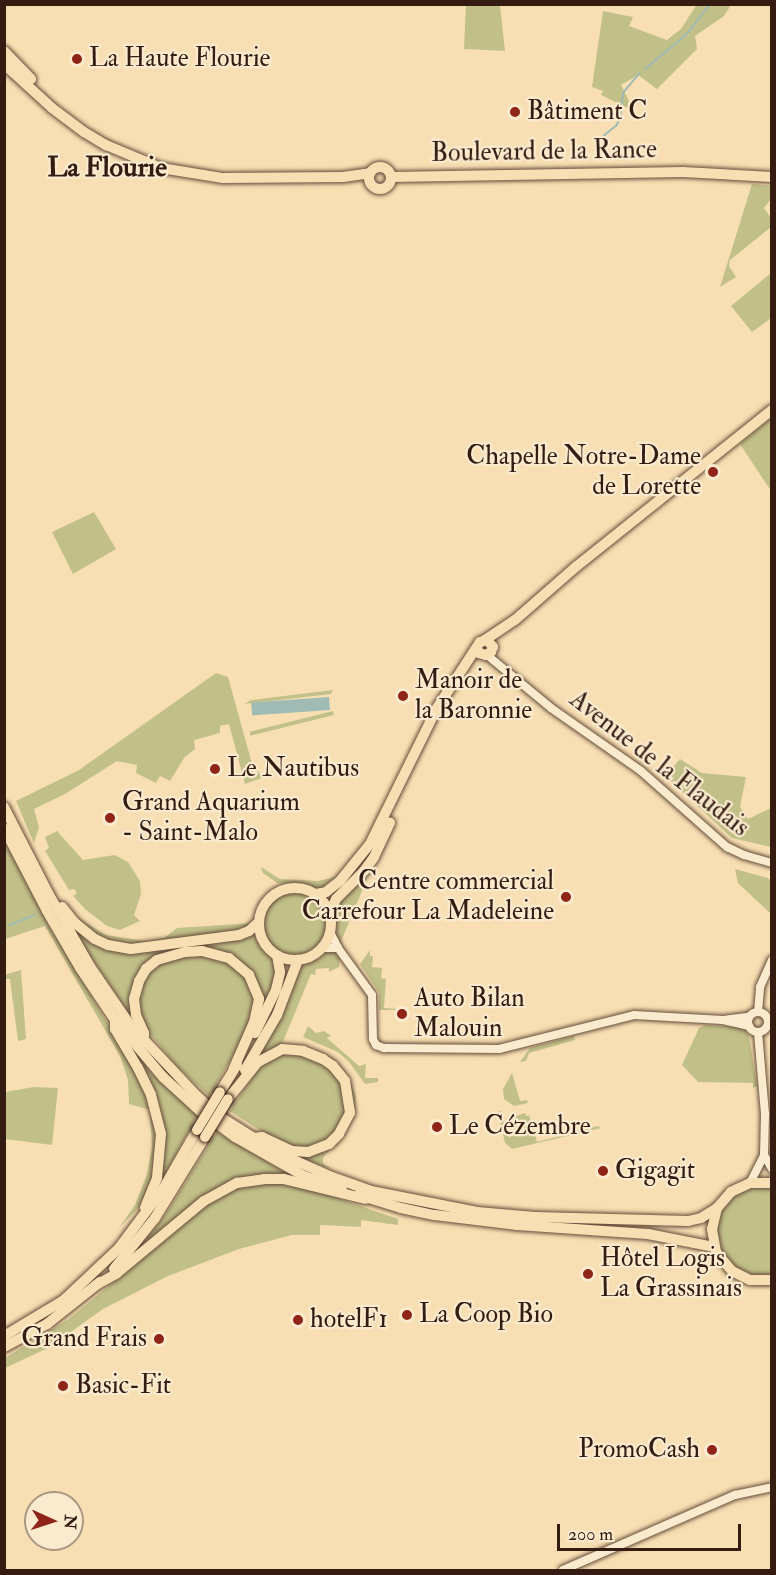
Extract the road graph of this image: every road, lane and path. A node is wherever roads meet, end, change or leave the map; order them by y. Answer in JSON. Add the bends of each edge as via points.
{"nodes":[{"id":1,"x":4,"y":51,"type":"edge"},
{"id":2,"x":4,"y":64,"type":"edge"},
{"id":3,"x":52,"y":108,"type":"junction"},
{"id":4,"x":370,"y":177,"type":"junction"},
{"id":5,"x":391,"y":177,"type":"junction"},
{"id":6,"x":771,"y":177,"type":"edge"},
{"id":7,"x":771,"y":410,"type":"edge"},
{"id":8,"x":486,"y":649,"type":"junction"},
{"id":9,"x":4,"y":807,"type":"edge"},
{"id":10,"x":4,"y":828,"type":"edge"},
{"id":11,"x":771,"y":862,"type":"edge"},
{"id":12,"x":40,"y":879,"type":"junction"},
{"id":13,"x":316,"y":894,"type":"junction"},
{"id":14,"x":330,"y":913,"type":"junction"},
{"id":15,"x":259,"y":922,"type":"junction"},
{"id":16,"x":330,"y":932,"type":"junction"},
{"id":17,"x":322,"y":948,"type":"junction"},
{"id":18,"x":338,"y":948,"type":"junction"},
{"id":19,"x":277,"y":955,"type":"junction"},
{"id":20,"x":298,"y":960,"type":"junction"},
{"id":21,"x":771,"y":960,"type":"edge"},
{"id":22,"x":758,"y":1012,"type":"junction"},
{"id":23,"x":115,"y":1020,"type":"junction"},
{"id":24,"x":749,"y":1022,"type":"junction"},
{"id":25,"x":758,"y":1032,"type":"junction"},
{"id":26,"x":144,"y":1041,"type":"junction"},
{"id":27,"x":234,"y":1070,"type":"junction"},
{"id":28,"x":224,"y":1095,"type":"junction"},
{"id":29,"x":201,"y":1134,"type":"junction"},
{"id":30,"x":254,"y":1138,"type":"junction"},
{"id":31,"x":764,"y":1155,"type":"junction"},
{"id":32,"x":771,"y":1169,"type":"edge"},
{"id":33,"x":750,"y":1183,"type":"junction"},
{"id":34,"x":771,"y":1183,"type":"edge"},
{"id":35,"x":366,"y":1199,"type":"junction"},
{"id":36,"x":717,"y":1208,"type":"junction"},
{"id":37,"x":138,"y":1225,"type":"junction"},
{"id":38,"x":714,"y":1247,"type":"junction"},
{"id":39,"x":771,"y":1280,"type":"edge"},
{"id":40,"x":96,"y":1285,"type":"junction"},
{"id":41,"x":4,"y":1336,"type":"edge"},
{"id":42,"x":4,"y":1347,"type":"edge"},
{"id":43,"x":769,"y":1485,"type":"edge"},
{"id":44,"x":563,"y":1570,"type":"edge"}],
"edges":[{"from":1,"to":3,"type":"main road","via":[[42,91]]},
{"from":2,"to":3,"type":"main road"},
{"from":3,"to":4,"type":"main road","via":[[106,146],[161,168],[223,178]]},
{"from":4,"to":5,"type":"main road","via":[[376,168],[383,168]]},
{"from":4,"to":5,"type":"main road","via":[[373,187],[380,189],[389,184]]},
{"from":5,"to":6,"type":"main road","name":"Boulevard de la Rance","via":[[699,173]]},
{"from":7,"to":8,"type":"main road","via":[[577,566]]},
{"from":8,"to":11,"type":"street","name":"Avenue de la Flaudais","via":[[527,688],[641,771],[728,847]]},
{"from":8,"to":13,"type":"main road","via":[[431,717],[370,844],[340,881],[326,892]]},
{"from":8,"to":14,"type":"main road","via":[[432,724],[374,857],[336,899]]},
{"from":9,"to":12,"type":"main road"},
{"from":10,"to":23,"type":"main road","via":[[47,911]]},
{"from":12,"to":15,"type":"main road","via":[[48,882],[66,912],[87,934],[123,948],[239,935]]},
{"from":12,"to":26,"type":"main road","via":[[89,965]]},
{"from":13,"to":14,"type":"main road"},
{"from":13,"to":15,"type":"main road","via":[[298,888],[280,891],[265,903]]},
{"from":14,"to":16,"type":"main road"},
{"from":15,"to":19,"type":"main road","via":[[263,941]]},
{"from":16,"to":17,"type":"main road"},
{"from":16,"to":18,"type":"street"},
{"from":17,"to":18,"type":"street"},
{"from":17,"to":20,"type":"main road"},
{"from":18,"to":24,"type":"street","via":[[372,995],[373,1039],[384,1048],[499,1049],[634,1015]]},
{"from":19,"to":20,"type":"main road"},
{"from":19,"to":27,"type":"main road","via":[[280,972],[273,998]]},
{"from":20,"to":28,"type":"main road","via":[[277,1016]]},
{"from":21,"to":22,"type":"street","via":[[758,994]]},
{"from":22,"to":24,"type":"street"},
{"from":22,"to":25,"type":"street","via":[[765,1014],[768,1021]]},
{"from":23,"to":35,"type":"main road","via":[[163,1077],[234,1137],[304,1176]]},
{"from":23,"to":37,"type":"main road","via":[[115,1029],[150,1095],[161,1134],[157,1178]]},
{"from":24,"to":25,"type":"street"},
{"from":25,"to":31,"type":"street"},
{"from":26,"to":27,"type":"main road","via":[[134,999],[146,969],[157,960],[185,952],[229,957],[249,975],[258,999],[254,1022]]},
{"from":26,"to":30,"type":"main road","via":[[197,1096]]},
{"from":27,"to":28,"type":"main road"},
{"from":28,"to":29,"type":"main road","bridge":true},
{"from":28,"to":30,"type":"main road","via":[[258,1062],[282,1049],[303,1050],[323,1059],[345,1081],[350,1113],[339,1134],[329,1143],[308,1152],[284,1149],[262,1137]]},
{"from":29,"to":37,"type":"main road"},
{"from":29,"to":40,"type":"main road","via":[[145,1233]]},
{"from":30,"to":36,"type":"main road","via":[[308,1167],[351,1184],[433,1205],[535,1217],[688,1221]]},
{"from":31,"to":32,"type":"street"},
{"from":31,"to":33,"type":"street"},
{"from":33,"to":34,"type":"main road"},
{"from":33,"to":36,"type":"main road","via":[[731,1192]]},
{"from":35,"to":38,"type":"main road","via":[[482,1222],[648,1234]]},
{"from":35,"to":40,"type":"main road","via":[[285,1179],[237,1184],[196,1207],[116,1274]]},
{"from":36,"to":38,"type":"main road","via":[[712,1229]]},
{"from":37,"to":41,"type":"main road","via":[[82,1285],[41,1316]]},
{"from":38,"to":39,"type":"main road","via":[[723,1263],[738,1275],[755,1281]]},
{"from":40,"to":42,"type":"main road","via":[[47,1324]]},
{"from":43,"to":44,"type":"street","via":[[735,1495]]}]}
